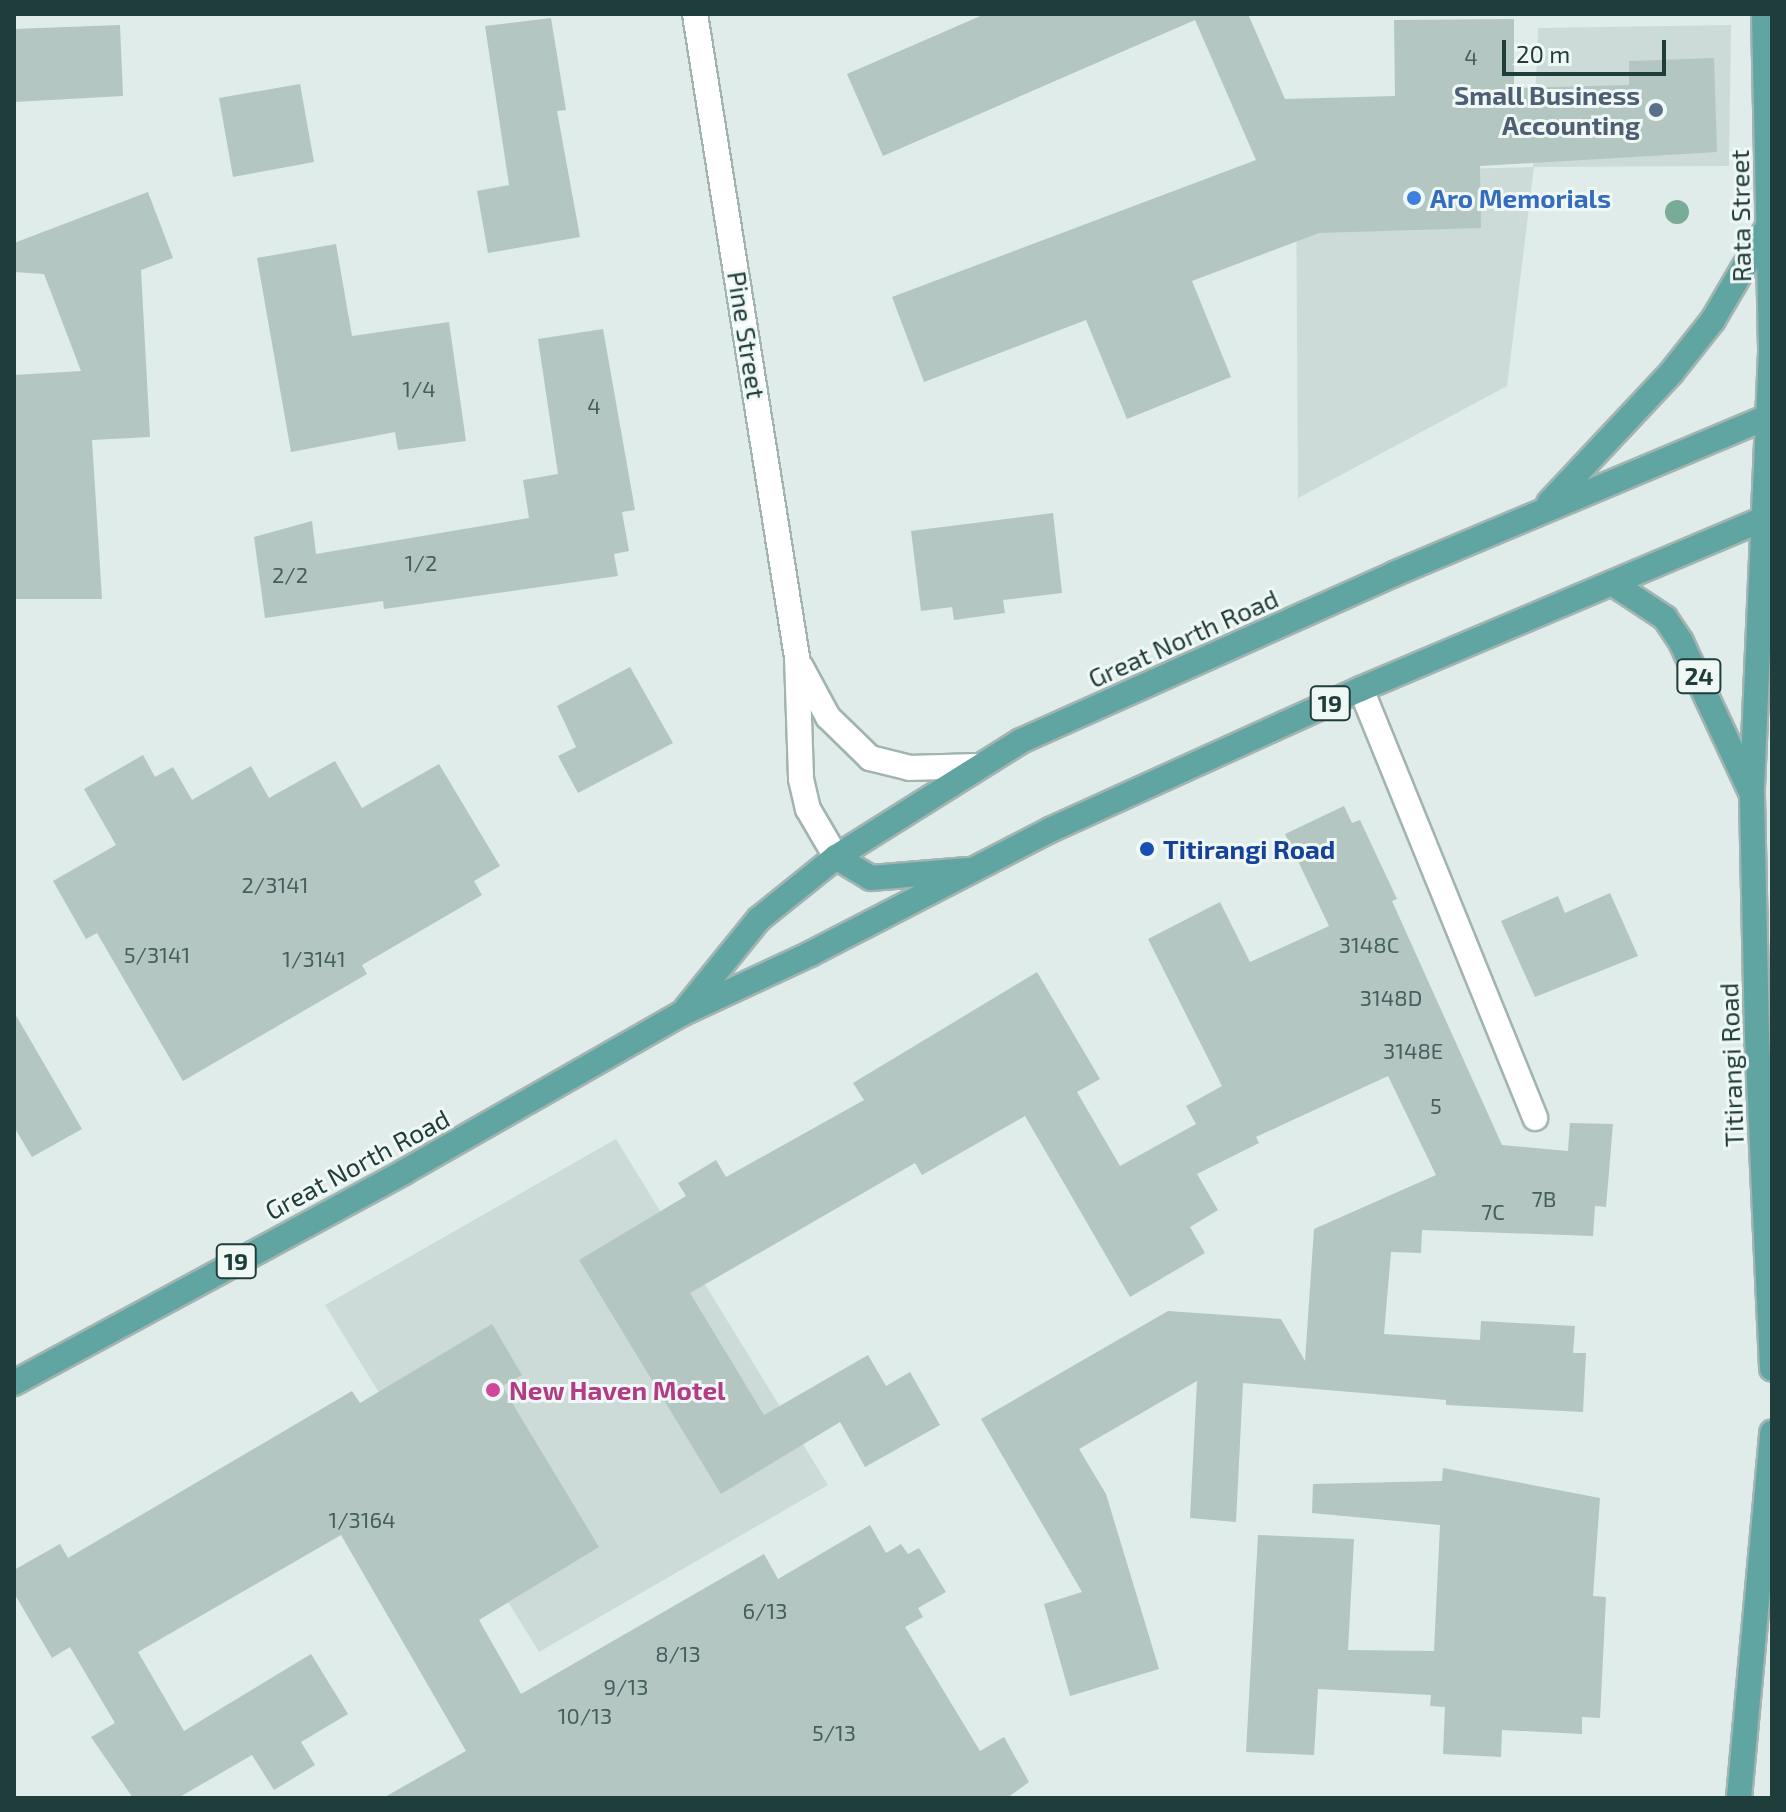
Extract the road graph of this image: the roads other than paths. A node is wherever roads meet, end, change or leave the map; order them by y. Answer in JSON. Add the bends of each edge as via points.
{"nodes":[{"id":1,"x":695,"y":14,"type":"edge"},
{"id":2,"x":1764,"y":14,"type":"edge"},
{"id":3,"x":1767,"y":228,"type":"junction"},
{"id":4,"x":1770,"y":416,"type":"edge"},
{"id":5,"x":1541,"y":511,"type":"junction"},
{"id":6,"x":1768,"y":517,"type":"edge"},
{"id":7,"x":1612,"y":583,"type":"junction"},
{"id":8,"x":797,"y":657,"type":"junction"},
{"id":9,"x":1361,"y":689,"type":"junction"},
{"id":10,"x":976,"y":766,"type":"junction"},
{"id":11,"x":1752,"y":796,"type":"junction"},
{"id":12,"x":836,"y":857,"type":"junction"},
{"id":13,"x":982,"y":868,"type":"junction"},
{"id":14,"x":681,"y":1014,"type":"junction"},
{"id":15,"x":1535,"y":1118,"type":"dead end"},
{"id":16,"x":1772,"y":1369,"type":"edge"},
{"id":17,"x":14,"y":1383,"type":"edge"},
{"id":18,"x":1772,"y":1432,"type":"edge"},
{"id":19,"x":1739,"y":1798,"type":"edge"}],
"edges":[{"from":1,"to":8,"type":"street","name":"Pine Street"},
{"from":2,"to":3,"type":"main road","name":"Rata Street"},
{"from":3,"to":4,"type":"main road","name":"Rata Street"},
{"from":3,"to":5,"type":"main road","via":[[1713,320],[1671,373]]},
{"from":4,"to":5,"type":"main road","name":"Great North Road","number":"19"},
{"from":4,"to":6,"type":"main road","name":"Rata Street"},
{"from":5,"to":10,"type":"main road","name":"Great North Road","number":"19","via":[[1021,741]]},
{"from":6,"to":7,"type":"main road","name":"Great North Road","number":"19"},
{"from":6,"to":11,"type":"main road","name":"Titirangi Road","number":"24"},
{"from":7,"to":9,"type":"main road","name":"Great North Road","number":"19"},
{"from":7,"to":11,"type":"main road","number":"24","via":[[1665,618],[1681,642]]},
{"from":8,"to":10,"type":"street","name":"Pine Street","via":[[813,696],[870,758],[910,768]]},
{"from":8,"to":12,"type":"street","name":"Pine Street","via":[[801,779],[808,809]]},
{"from":9,"to":13,"type":"main road","name":"Great North Road","number":"19","via":[[1076,817]]},
{"from":9,"to":15,"type":"street"},
{"from":10,"to":12,"type":"main road","name":"Great North Road","number":"19"},
{"from":11,"to":16,"type":"main road","name":"Titirangi Road","number":"24"},
{"from":12,"to":13,"type":"main road","via":[[871,878]]},
{"from":12,"to":14,"type":"main road","name":"Great North Road","number":"19","via":[[759,919]]},
{"from":13,"to":14,"type":"main road","name":"Great North Road","number":"19"},
{"from":14,"to":17,"type":"main road","name":"Great North Road","number":"19","via":[[404,1172]]},
{"from":18,"to":19,"type":"main road"}]}
